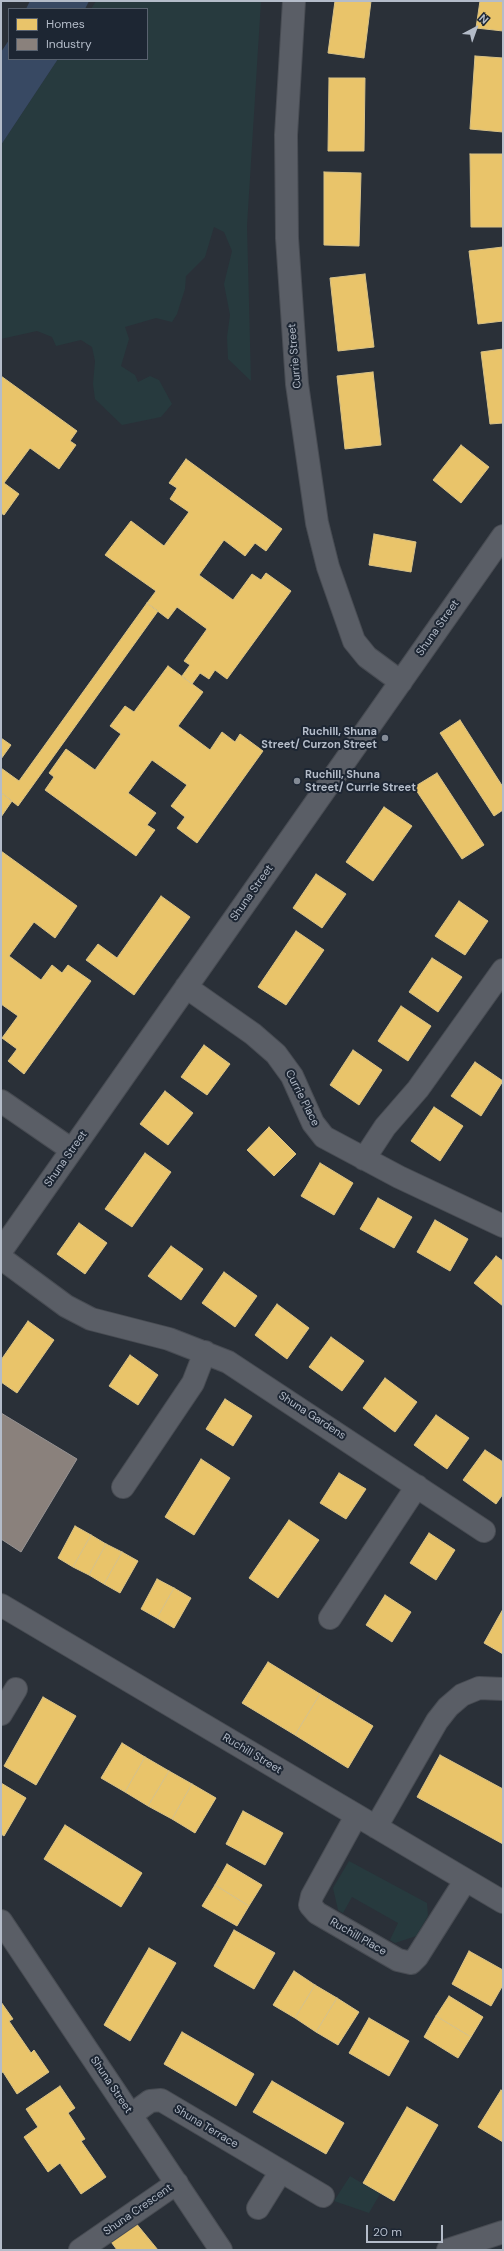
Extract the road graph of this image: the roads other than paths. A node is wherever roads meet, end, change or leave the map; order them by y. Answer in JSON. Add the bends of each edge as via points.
{"nodes":[{"id":1,"x":294,"y":1,"type":"edge"},
{"id":2,"x":503,"y":536,"type":"edge"},
{"id":3,"x":401,"y":682,"type":"junction"},
{"id":4,"x":503,"y":970,"type":"edge"},
{"id":5,"x":186,"y":987,"type":"junction"},
{"id":6,"x":1,"y":1101,"type":"edge"},
{"id":7,"x":72,"y":1150,"type":"junction"},
{"id":8,"x":364,"y":1159,"type":"junction"},
{"id":9,"x":503,"y":1226,"type":"edge"},
{"id":10,"x":1,"y":1251,"type":"edge"},
{"id":11,"x":1,"y":1258,"type":"edge"},
{"id":12,"x":204,"y":1352,"type":"junction"},
{"id":13,"x":417,"y":1486,"type":"junction"},
{"id":14,"x":123,"y":1487,"type":"dead end"},
{"id":15,"x":484,"y":1531,"type":"dead end"},
{"id":16,"x":1,"y":1605,"type":"edge"},
{"id":17,"x":330,"y":1618,"type":"dead end"},
{"id":18,"x":16,"y":1689,"type":"dead end"},
{"id":19,"x":503,"y":1689,"type":"edge"},
{"id":20,"x":1,"y":1714,"type":"edge"},
{"id":21,"x":356,"y":1816,"type":"junction"},
{"id":22,"x":376,"y":1827,"type":"junction"},
{"id":23,"x":465,"y":1880,"type":"junction"},
{"id":24,"x":503,"y":1902,"type":"edge"},
{"id":25,"x":1,"y":1921,"type":"edge"},
{"id":26,"x":131,"y":2115,"type":"junction"},
{"id":27,"x":281,"y":2171,"type":"junction"},
{"id":28,"x":177,"y":2183,"type":"junction"},
{"id":29,"x":323,"y":2196,"type":"dead end"},
{"id":30,"x":258,"y":2208,"type":"dead end"},
{"id":31,"x":503,"y":2232,"type":"edge"},
{"id":32,"x":80,"y":2250,"type":"edge"},
{"id":33,"x":221,"y":2250,"type":"edge"},
{"id":34,"x":448,"y":2250,"type":"edge"}],
"edges":[{"from":1,"to":3,"type":"street","name":"Currie Street","via":[[286,135],[287,238],[297,384],[311,481],[328,567],[354,641],[367,657]]},
{"from":2,"to":3,"type":"street","name":"Shuna Street"},
{"from":3,"to":5,"type":"street","name":"Shuna Street"},
{"from":4,"to":8,"type":"street","via":[[418,1089],[385,1127]]},
{"from":5,"to":7,"type":"street","name":"Shuna Street"},
{"from":5,"to":8,"type":"street","name":"Currie Place","via":[[253,1034],[276,1054],[292,1076],[308,1114],[319,1131],[336,1144]]},
{"from":6,"to":7,"type":"street"},
{"from":7,"to":10,"type":"street","name":"Shuna Street"},
{"from":8,"to":9,"type":"street","name":"Currie Place"},
{"from":11,"to":12,"type":"street","name":"Shuna Gardens","via":[[78,1313],[105,1324],[168,1339]]},
{"from":12,"to":13,"type":"street","name":"Shuna Gardens","via":[[228,1362]]},
{"from":12,"to":14,"type":"street","via":[[193,1383]]},
{"from":13,"to":15,"type":"street","name":"Shuna Gardens"},
{"from":13,"to":17,"type":"street"},
{"from":16,"to":21,"type":"street","name":"Ruchill Street"},
{"from":18,"to":20,"type":"street"},
{"from":19,"to":22,"type":"street","via":[[479,1688],[462,1695],[448,1707],[437,1721]]},
{"from":21,"to":22,"type":"street","name":"Ruchill Street"},
{"from":21,"to":23,"type":"street","name":"Ruchill Place","via":[[312,1896],[310,1905],[317,1913],[398,1960],[410,1963],[417,1957]]},
{"from":22,"to":23,"type":"street","name":"Ruchill Street"},
{"from":23,"to":24,"type":"street","name":"Ruchill Street"},
{"from":25,"to":26,"type":"street","name":"Shuna Street"},
{"from":26,"to":27,"type":"street","name":"Shuna Terrace","via":[[150,2101],[161,2100]]},
{"from":26,"to":28,"type":"street","name":"Shuna Street"},
{"from":27,"to":29,"type":"street","name":"Shuna Terrace"},
{"from":27,"to":30,"type":"street"},
{"from":28,"to":32,"type":"street","name":"Shuna Crescent"},
{"from":28,"to":33,"type":"street","name":"Shuna Street"},
{"from":31,"to":34,"type":"street"}]}
